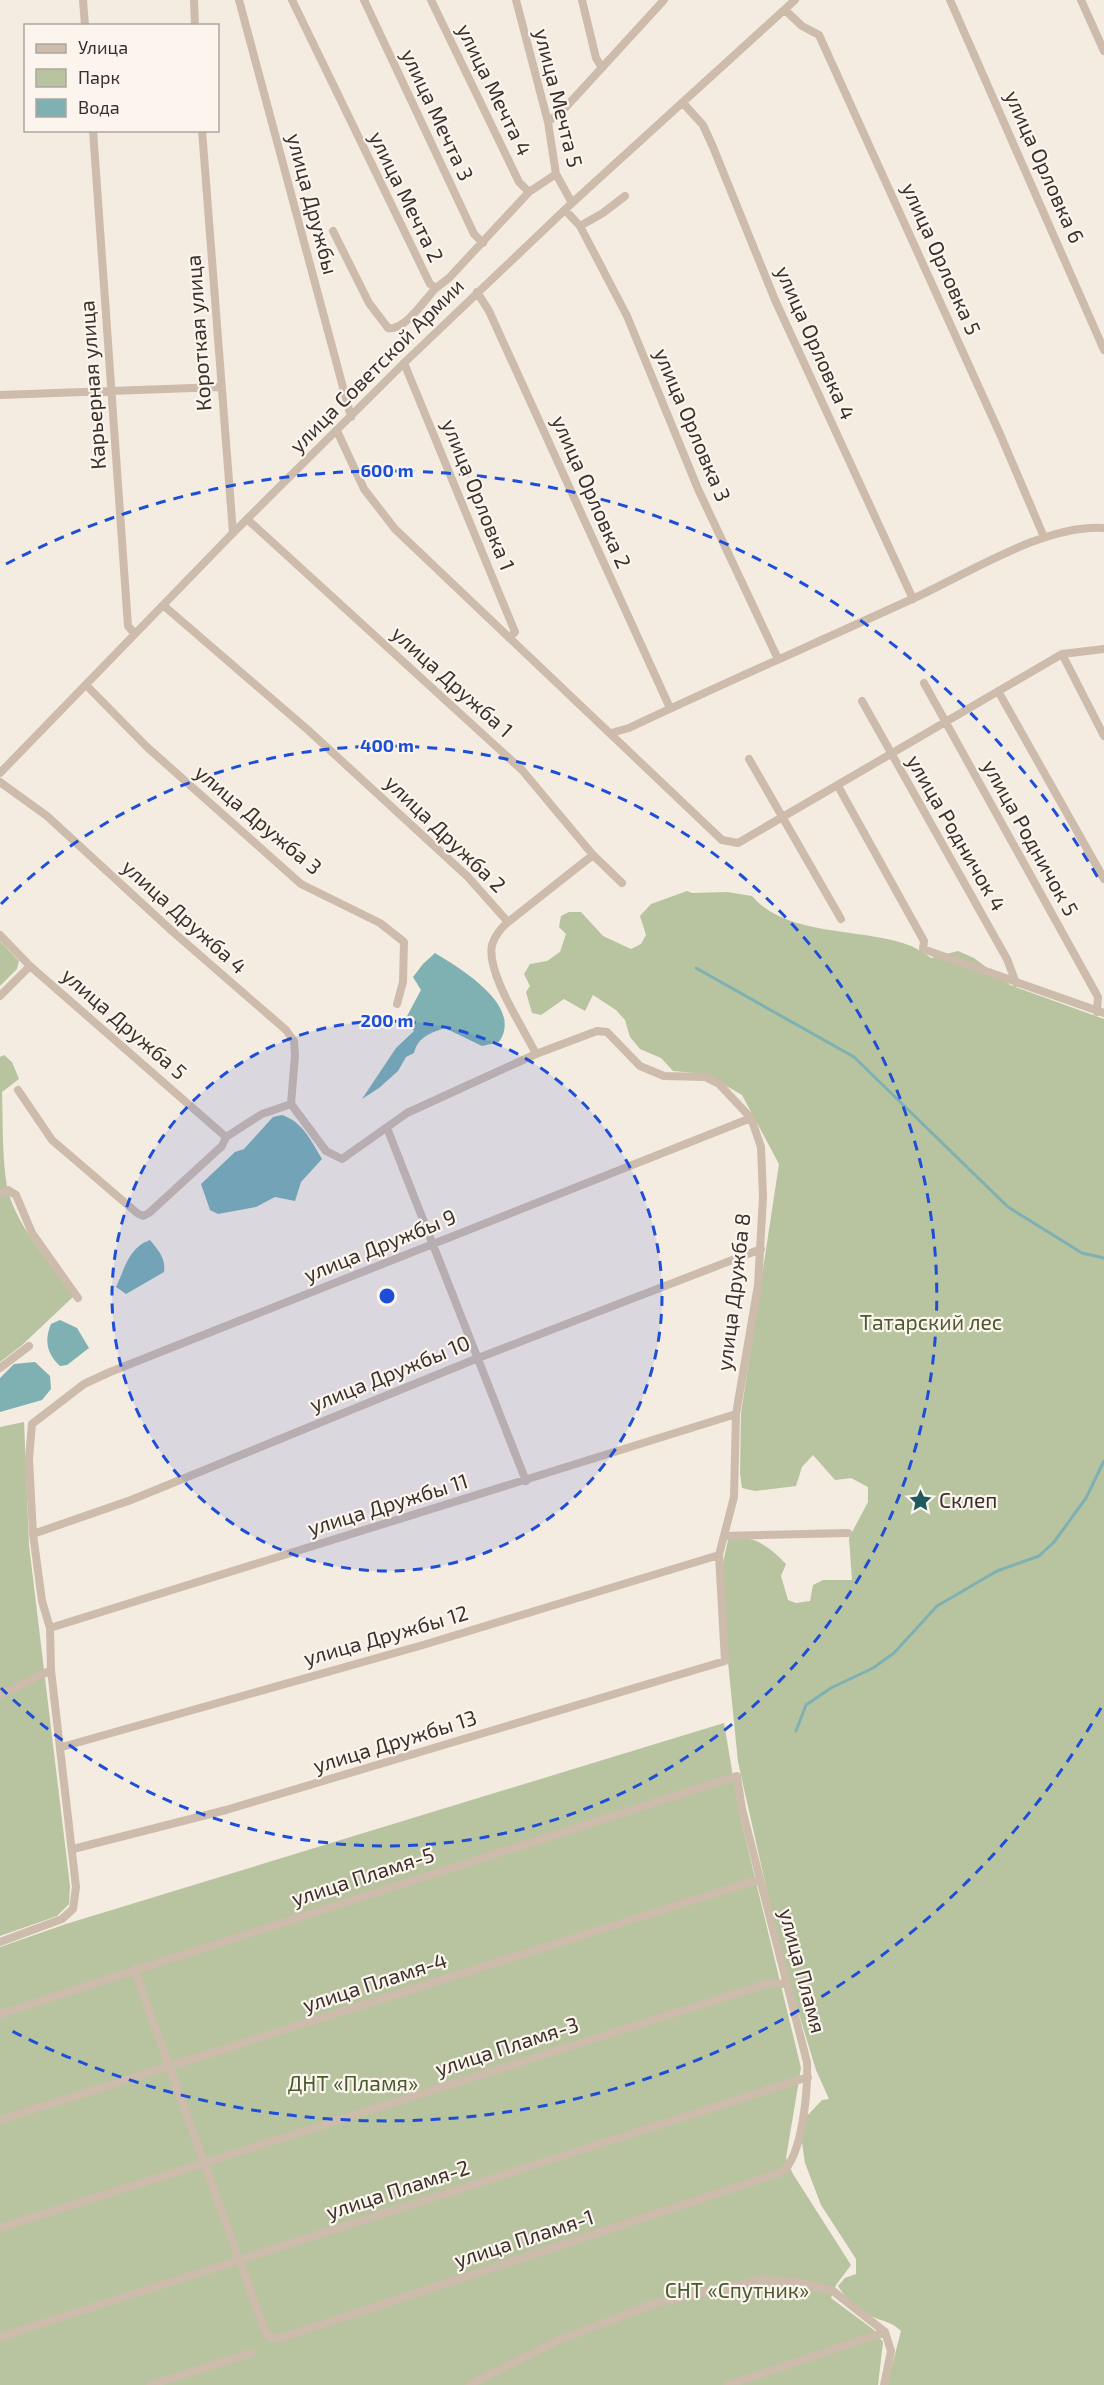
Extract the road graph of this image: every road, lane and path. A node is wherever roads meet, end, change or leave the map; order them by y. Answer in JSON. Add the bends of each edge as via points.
{"nodes":[{"id":1,"x":83,"y":0,"type":"edge"},
{"id":2,"x":194,"y":0,"type":"edge"},
{"id":3,"x":239,"y":0,"type":"edge"},
{"id":4,"x":292,"y":0,"type":"edge"},
{"id":5,"x":364,"y":0,"type":"edge"},
{"id":6,"x":431,"y":0,"type":"edge"},
{"id":7,"x":516,"y":0,"type":"edge"},
{"id":8,"x":582,"y":0,"type":"edge"},
{"id":9,"x":664,"y":0,"type":"edge"},
{"id":10,"x":795,"y":0,"type":"edge"},
{"id":11,"x":950,"y":0,"type":"edge"},
{"id":12,"x":1081,"y":0,"type":"edge"},
{"id":13,"x":785,"y":10,"type":"junction"},
{"id":14,"x":85,"y":24,"type":"edge"},
{"id":15,"x":195,"y":24,"type":"edge"},
{"id":16,"x":1104,"y":51,"type":"edge"},
{"id":17,"x":602,"y":68,"type":"junction"},
{"id":18,"x":683,"y":104,"type":"junction"},
{"id":19,"x":548,"y":122,"type":"junction"},
{"id":20,"x":93,"y":132,"type":"edge"},
{"id":21,"x":202,"y":132,"type":"edge"},
{"id":22,"x":556,"y":174,"type":"junction"},
{"id":23,"x":529,"y":192,"type":"junction"},
{"id":24,"x":625,"y":196,"type":"dead end"},
{"id":25,"x":572,"y":203,"type":"junction"},
{"id":26,"x":565,"y":210,"type":"junction"},
{"id":27,"x":580,"y":226,"type":"junction"},
{"id":28,"x":333,"y":231,"type":"dead end"},
{"id":29,"x":483,"y":243,"type":"junction"},
{"id":30,"x":436,"y":288,"type":"junction"},
{"id":31,"x":477,"y":292,"type":"junction"},
{"id":32,"x":1104,"y":350,"type":"edge"},
{"id":33,"x":404,"y":363,"type":"junction"},
{"id":34,"x":221,"y":387,"type":"junction"},
{"id":35,"x":111,"y":391,"type":"junction"},
{"id":36,"x":0,"y":395,"type":"edge"},
{"id":37,"x":351,"y":417,"type":"junction"},
{"id":38,"x":337,"y":431,"type":"junction"},
{"id":39,"x":247,"y":519,"type":"junction"},
{"id":40,"x":1104,"y":528,"type":"edge"},
{"id":41,"x":232,"y":533,"type":"junction"},
{"id":42,"x":1044,"y":537,"type":"junction"},
{"id":43,"x":913,"y":599,"type":"junction"},
{"id":44,"x":164,"y":605,"type":"junction"},
{"id":45,"x":135,"y":634,"type":"junction"},
{"id":46,"x":509,"y":638,"type":"junction"},
{"id":47,"x":1104,"y":650,"type":"edge"},
{"id":48,"x":1062,"y":654,"type":"junction"},
{"id":49,"x":778,"y":659,"type":"junction"},
{"id":50,"x":924,"y":683,"type":"dead end"},
{"id":51,"x":86,"y":685,"type":"junction"},
{"id":52,"x":998,"y":691,"type":"junction"},
{"id":53,"x":862,"y":701,"type":"dead end"},
{"id":54,"x":670,"y":708,"type":"junction"},
{"id":55,"x":945,"y":722,"type":"junction"},
{"id":56,"x":611,"y":733,"type":"junction"},
{"id":57,"x":1104,"y":736,"type":"edge"},
{"id":58,"x":891,"y":754,"type":"junction"},
{"id":59,"x":749,"y":759,"type":"dead end"},
{"id":60,"x":0,"y":773,"type":"edge"},
{"id":61,"x":0,"y":782,"type":"edge"},
{"id":62,"x":838,"y":786,"type":"junction"},
{"id":63,"x":782,"y":818,"type":"junction"},
{"id":64,"x":593,"y":855,"type":"junction"},
{"id":65,"x":1104,"y":879,"type":"edge"},
{"id":66,"x":622,"y":883,"type":"dead end"},
{"id":67,"x":841,"y":919,"type":"dead end"},
{"id":68,"x":508,"y":922,"type":"junction"},
{"id":69,"x":0,"y":935,"type":"edge"},
{"id":70,"x":30,"y":966,"type":"junction"},
{"id":71,"x":1016,"y":984,"type":"junction"},
{"id":72,"x":0,"y":996,"type":"edge"},
{"id":73,"x":397,"y":1004,"type":"dead end"},
{"id":74,"x":1101,"y":1013,"type":"edge"},
{"id":75,"x":536,"y":1053,"type":"junction"},
{"id":76,"x":18,"y":1090,"type":"dead end"},
{"id":77,"x":291,"y":1104,"type":"junction"},
{"id":78,"x":751,"y":1118,"type":"junction"},
{"id":79,"x":387,"y":1128,"type":"junction"},
{"id":80,"x":226,"y":1137,"type":"junction"},
{"id":81,"x":0,"y":1194,"type":"edge"},
{"id":82,"x":433,"y":1244,"type":"junction"},
{"id":83,"x":761,"y":1249,"type":"junction"},
{"id":84,"x":78,"y":1298,"type":"dead end"},
{"id":85,"x":29,"y":1346,"type":"dead end"},
{"id":86,"x":478,"y":1358,"type":"junction"},
{"id":87,"x":0,"y":1368,"type":"edge"},
{"id":88,"x":736,"y":1414,"type":"junction"},
{"id":89,"x":526,"y":1481,"type":"junction"},
{"id":90,"x":848,"y":1533,"type":"dead end"},
{"id":91,"x":33,"y":1534,"type":"junction"},
{"id":92,"x":724,"y":1536,"type":"junction"},
{"id":93,"x":719,"y":1555,"type":"junction"},
{"id":94,"x":50,"y":1628,"type":"junction"},
{"id":95,"x":725,"y":1661,"type":"joint"},
{"id":96,"x":51,"y":1670,"type":"junction"},
{"id":97,"x":0,"y":1695,"type":"edge"},
{"id":98,"x":62,"y":1747,"type":"junction"},
{"id":99,"x":737,"y":1776,"type":"joint"},
{"id":100,"x":72,"y":1848,"type":"junction"},
{"id":101,"x":760,"y":1879,"type":"junction"},
{"id":102,"x":0,"y":1942,"type":"edge"},
{"id":103,"x":134,"y":1969,"type":"junction"},
{"id":104,"x":786,"y":1984,"type":"junction"},
{"id":105,"x":0,"y":2014,"type":"edge"},
{"id":106,"x":167,"y":2067,"type":"junction"},
{"id":107,"x":808,"y":2077,"type":"junction"},
{"id":108,"x":0,"y":2121,"type":"edge"},
{"id":109,"x":202,"y":2163,"type":"junction"},
{"id":110,"x":782,"y":2172,"type":"joint"},
{"id":111,"x":0,"y":2228,"type":"edge"},
{"id":112,"x":238,"y":2260,"type":"junction"},
{"id":113,"x":885,"y":2332,"type":"junction"},
{"id":114,"x":0,"y":2337,"type":"edge"},
{"id":115,"x":251,"y":2353,"type":"dead end"},
{"id":116,"x":150,"y":2385,"type":"edge"},
{"id":117,"x":469,"y":2385,"type":"edge"},
{"id":118,"x":728,"y":2385,"type":"edge"},
{"id":119,"x":884,"y":2385,"type":"edge"}],
"edges":[{"from":1,"to":14,"type":"street"},
{"from":2,"to":15,"type":"street"},
{"from":3,"to":37,"type":"street","name":"улица Дружбы"},
{"from":4,"to":30,"type":"street","name":"улица Мечта 2","via":[[425,279]]},
{"from":5,"to":29,"type":"street","name":"улица Мечта 3","via":[[469,224]]},
{"from":6,"to":23,"type":"street","name":"улица Мечта 4","via":[[519,182]]},
{"from":7,"to":19,"type":"street","name":"улица Мечта 5"},
{"from":8,"to":17,"type":"street"},
{"from":9,"to":17,"type":"street"},
{"from":10,"to":13,"type":"street","name":"улица Советской Армии"},
{"from":11,"to":32,"type":"street","name":"улица Орловка 6"},
{"from":12,"to":16,"type":"street"},
{"from":13,"to":18,"type":"street","name":"улица Советской Армии"},
{"from":13,"to":42,"type":"street","name":"улица Орловка 5","via":[[819,35]]},
{"from":17,"to":19,"type":"street"},
{"from":18,"to":25,"type":"street","name":"улица Советской Армии"},
{"from":18,"to":43,"type":"street","name":"улица Орловка 4","via":[[703,125],[775,300]]},
{"from":19,"to":22,"type":"street","name":"улица Мечта 5"},
{"from":20,"to":35,"type":"street","name":"Карьерная улица"},
{"from":21,"to":34,"type":"street","name":"Короткая улица"},
{"from":22,"to":23,"type":"street","name":"улица Мечта 2"},
{"from":22,"to":25,"type":"street","name":"улица Мечта 5"},
{"from":23,"to":29,"type":"street","name":"улица Мечта 2"},
{"from":24,"to":27,"type":"street"},
{"from":25,"to":26,"type":"street","name":"улица Советской Армии"},
{"from":26,"to":27,"type":"street","name":"улица Орловка 3"},
{"from":26,"to":31,"type":"street","name":"улица Советской Армии"},
{"from":27,"to":49,"type":"street","name":"улица Орловка 3","via":[[627,316],[698,489]]},
{"from":28,"to":30,"type":"street","via":[[369,303],[388,328],[402,324]]},
{"from":29,"to":30,"type":"street","name":"улица Мечта 2"},
{"from":31,"to":33,"type":"street","name":"улица Советской Армии"},
{"from":31,"to":54,"type":"street","name":"улица Орловка 2"},
{"from":33,"to":37,"type":"street","name":"улица Советской Армии"},
{"from":33,"to":46,"type":"street","name":"улица Орловка 1","via":[[515,632]]},
{"from":34,"to":35,"type":"street"},
{"from":34,"to":41,"type":"street","name":"Короткая улица"},
{"from":35,"to":36,"type":"street"},
{"from":35,"to":45,"type":"street","name":"Карьерная улица","via":[[128,626]]},
{"from":37,"to":38,"type":"street","name":"улица Советской Армии"},
{"from":38,"to":39,"type":"street","name":"улица Советской Армии"},
{"from":38,"to":46,"type":"street","via":[[364,489],[395,529]]},
{"from":39,"to":41,"type":"street","name":"улица Советской Армии"},
{"from":39,"to":64,"type":"street","name":"улица Дружба 1","via":[[522,770]]},
{"from":40,"to":42,"type":"street","via":[[1074,529]]},
{"from":41,"to":44,"type":"street","name":"улица Советской Армии"},
{"from":42,"to":43,"type":"street"},
{"from":43,"to":49,"type":"street"},
{"from":44,"to":45,"type":"street","name":"улица Советской Армии"},
{"from":44,"to":68,"type":"street","name":"улица Дружба 2","via":[[468,877]]},
{"from":45,"to":51,"type":"street","name":"улица Советской Армии"},
{"from":46,"to":56,"type":"street"},
{"from":47,"to":48,"type":"street"},
{"from":48,"to":52,"type":"street"},
{"from":48,"to":57,"type":"street"},
{"from":49,"to":54,"type":"street"},
{"from":50,"to":55,"type":"street","name":"улица Родничок 5"},
{"from":51,"to":60,"type":"street","name":"улица Советской Армии"},
{"from":51,"to":73,"type":"street","name":"улица Дружба 3","via":[[147,747],[301,884],[380,923],[404,942],[403,982]]},
{"from":52,"to":55,"type":"street"},
{"from":52,"to":65,"type":"street"},
{"from":53,"to":58,"type":"street","name":"улица Родничок 4"},
{"from":54,"to":56,"type":"street"},
{"from":55,"to":58,"type":"street"},
{"from":55,"to":74,"type":"street","name":"улица Родничок 5","via":[[1098,998]]},
{"from":56,"to":63,"type":"street","via":[[722,840],[738,843]]},
{"from":58,"to":62,"type":"street"},
{"from":58,"to":71,"type":"street","name":"улица Родничок 4","via":[[1007,959]]},
{"from":59,"to":63,"type":"street"},
{"from":61,"to":77,"type":"street","name":"улица Дружба 4","via":[[47,816],[285,1030],[294,1041]]},
{"from":62,"to":63,"type":"street"},
{"from":62,"to":71,"type":"street","via":[[924,941],[923,949]]},
{"from":63,"to":67,"type":"street"},
{"from":64,"to":66,"type":"street","name":"улица Дружба 1"},
{"from":64,"to":68,"type":"street"},
{"from":68,"to":75,"type":"street","name":"улица Дружба 2","via":[[498,931],[492,946],[492,967]]},
{"from":69,"to":70,"type":"street","name":"улица Дружба 5"},
{"from":70,"to":72,"type":"street"},
{"from":70,"to":80,"type":"street","name":"улица Дружба 5"},
{"from":71,"to":74,"type":"street"},
{"from":75,"to":78,"type":"street","name":"улица Дружба 8","via":[[597,1031],[607,1032],[640,1066],[664,1076],[705,1077],[719,1084]]},
{"from":75,"to":79,"type":"street","name":"улица Дружба 8","via":[[407,1113]]},
{"from":76,"to":80,"type":"street","via":[[52,1140],[143,1215],[222,1146]]},
{"from":77,"to":79,"type":"street","name":"улица Дружба 8","via":[[326,1151],[342,1160]]},
{"from":77,"to":80,"type":"street","via":[[262,1114]]},
{"from":78,"to":82,"type":"street","name":"улица Дружбы 9"},
{"from":78,"to":83,"type":"street","name":"улица Дружба 8","via":[[761,1147]]},
{"from":79,"to":82,"type":"street"},
{"from":81,"to":84,"type":"street","via":[[8,1190],[16,1195],[32,1233]]},
{"from":82,"to":86,"type":"street"},
{"from":82,"to":91,"type":"street","name":"улица Дружбы 9","via":[[84,1384],[32,1424],[29,1459]]},
{"from":83,"to":86,"type":"street","name":"улица Дружбы 10"},
{"from":83,"to":88,"type":"street","name":"улица Дружба 8","via":[[753,1325]]},
{"from":85,"to":87,"type":"street"},
{"from":86,"to":89,"type":"street"},
{"from":86,"to":91,"type":"street","name":"улица Дружбы 10","via":[[131,1500]]},
{"from":88,"to":89,"type":"street","name":"улица Дружбы 11"},
{"from":88,"to":92,"type":"street","name":"улица Дружба 8","via":[[734,1497]]},
{"from":89,"to":94,"type":"street","name":"улица Дружбы 11"},
{"from":90,"to":92,"type":"street"},
{"from":91,"to":94,"type":"street","via":[[42,1602]]},
{"from":92,"to":93,"type":"street","name":"улица Дружба 8"},
{"from":93,"to":95,"type":"street","name":"улица Дружба 8"},
{"from":93,"to":98,"type":"street","name":"улица Дружбы 12","via":[[423,1645]]},
{"from":94,"to":96,"type":"street"},
{"from":95,"to":100,"type":"street","name":"улица Дружбы 13","via":[[226,1810]]},
{"from":96,"to":97,"type":"street"},
{"from":96,"to":98,"type":"street"},
{"from":98,"to":100,"type":"street"},
{"from":99,"to":101,"type":"street","name":"улица Пламя"},
{"from":99,"to":103,"type":"street","name":"улица Пламя-5"},
{"from":100,"to":102,"type":"street","via":[[76,1887],[73,1909],[62,1919]]},
{"from":101,"to":104,"type":"street","name":"улица Пламя"},
{"from":101,"to":106,"type":"street","name":"улица Пламя-4"},
{"from":103,"to":105,"type":"street","name":"улица Пламя-5"},
{"from":103,"to":106,"type":"street"},
{"from":104,"to":107,"type":"street","name":"улица Пламя"},
{"from":104,"to":109,"type":"street","name":"улица Пламя-3","via":[[769,1983]]},
{"from":106,"to":108,"type":"street","name":"улица Пламя-4"},
{"from":106,"to":109,"type":"street"},
{"from":107,"to":110,"type":"street","name":"улица Пламя","via":[[806,2105],[793,2157]]},
{"from":107,"to":112,"type":"street","name":"улица Пламя-2"},
{"from":109,"to":111,"type":"street","name":"улица Пламя-3"},
{"from":109,"to":112,"type":"street"},
{"from":110,"to":112,"type":"street","name":"улица Пламя-1","via":[[278,2339],[265,2331]]},
{"from":112,"to":114,"type":"street","name":"улица Пламя-2"},
{"from":113,"to":117,"type":"street","via":[[833,2291],[796,2282],[761,2280],[656,2303],[559,2340]]},
{"from":113,"to":118,"type":"street"},
{"from":113,"to":119,"type":"street","via":[[891,2351]]},
{"from":115,"to":116,"type":"street"}]}
